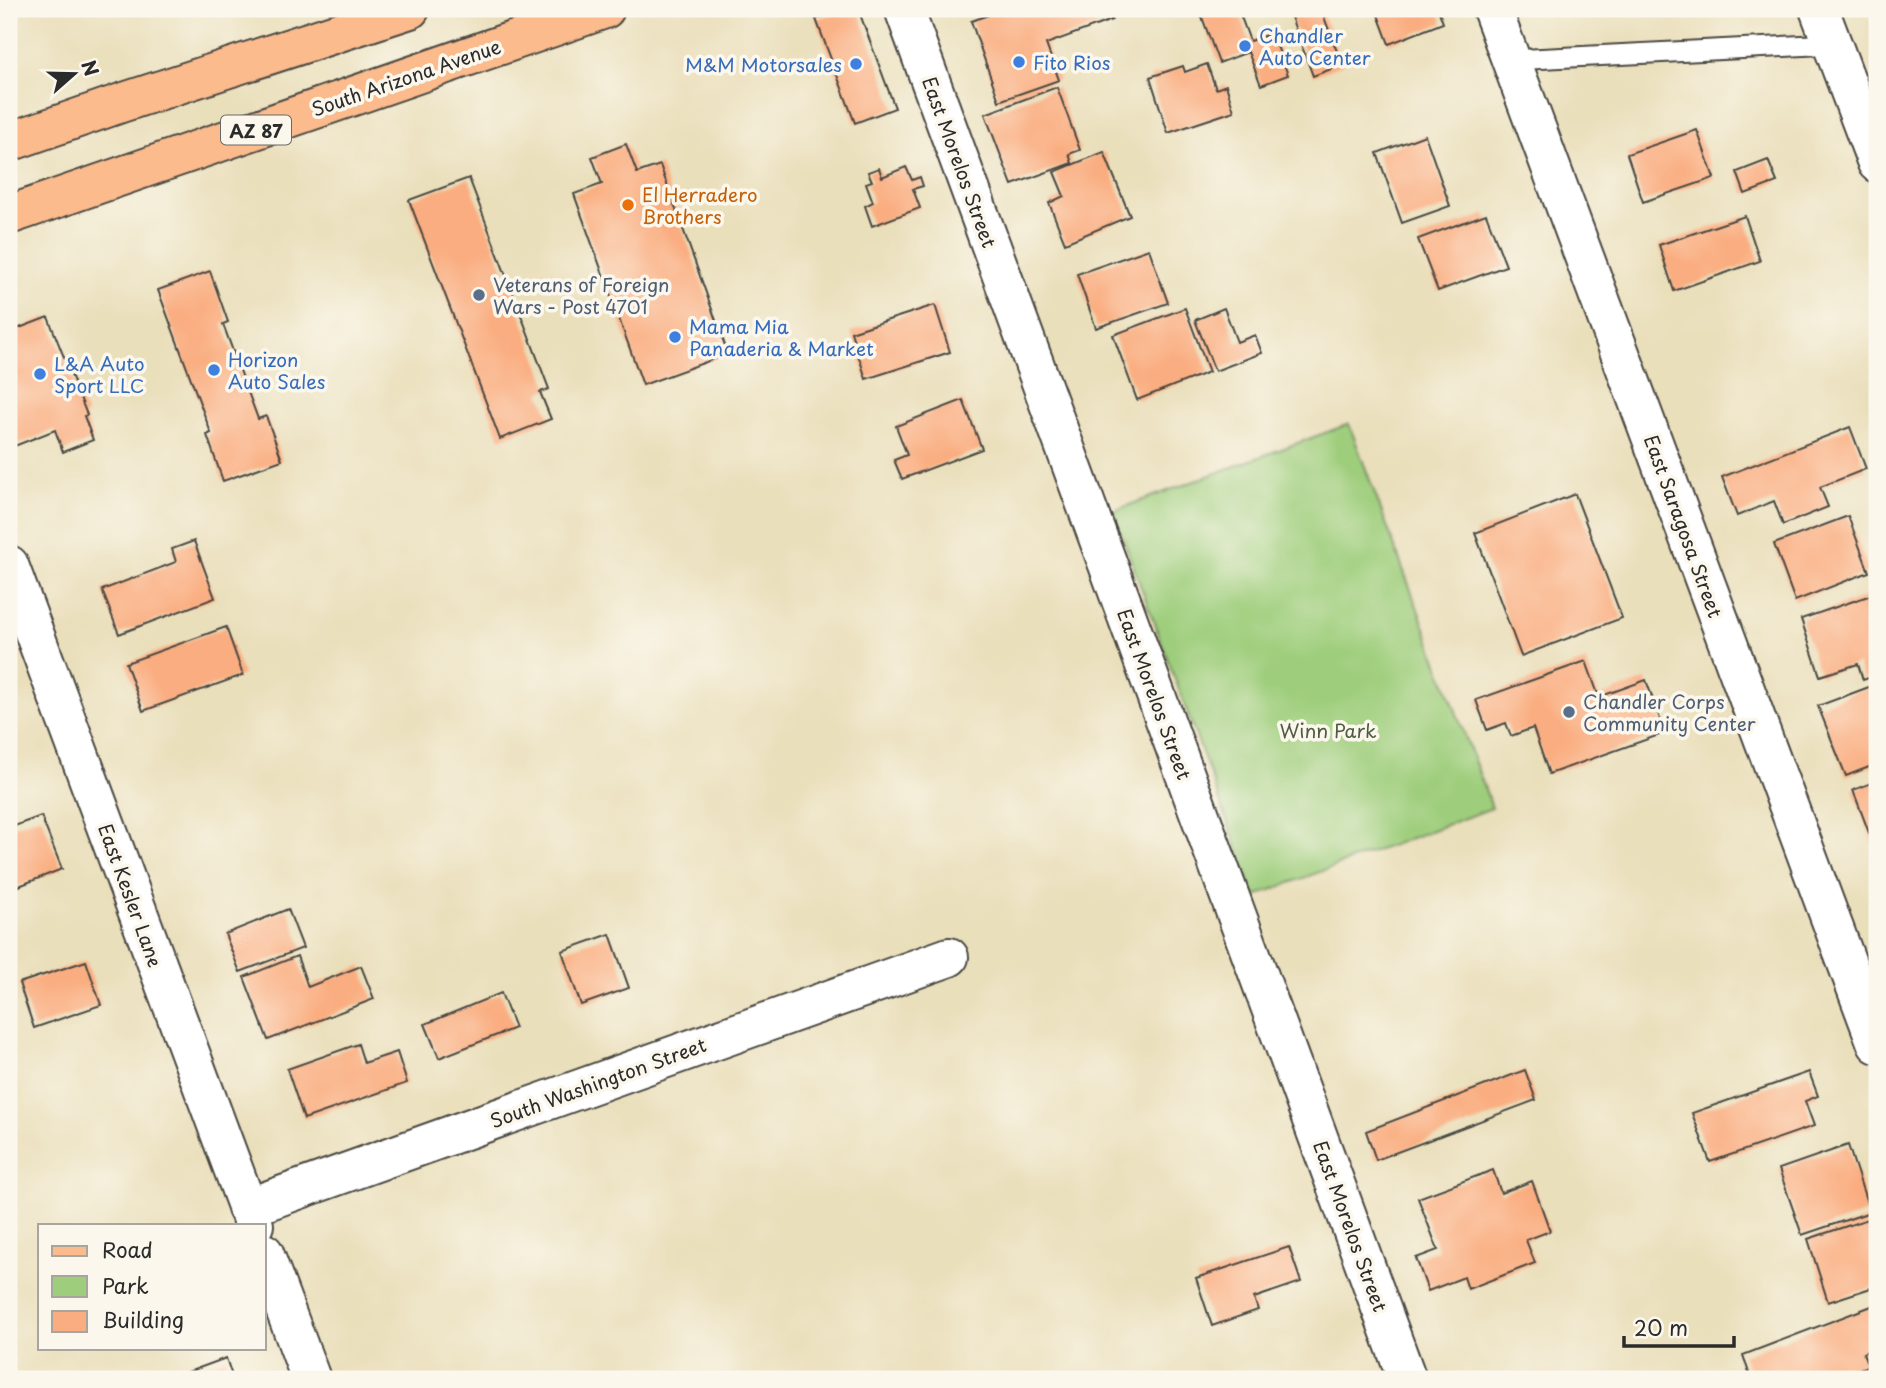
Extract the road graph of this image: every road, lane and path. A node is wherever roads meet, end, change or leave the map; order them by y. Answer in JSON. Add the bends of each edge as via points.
{"nodes":[{"id":1,"x":410,"y":9,"type":"edge"},
{"id":2,"x":605,"y":9,"type":"edge"},
{"id":3,"x":904,"y":9,"type":"edge"},
{"id":4,"x":1492,"y":9,"type":"edge"},
{"id":5,"x":1819,"y":9,"type":"edge"},
{"id":6,"x":1833,"y":44,"type":"junction"},
{"id":7,"x":1511,"y":60,"type":"junction"},
{"id":8,"x":9,"y":142,"type":"edge"},
{"id":9,"x":1877,"y":163,"type":"edge"},
{"id":10,"x":9,"y":215,"type":"edge"},
{"id":11,"x":9,"y":565,"type":"edge"},
{"id":12,"x":949,"y":957,"type":"dead end"},
{"id":13,"x":1877,"y":1044,"type":"edge"},
{"id":14,"x":251,"y":1216,"type":"edge"},
{"id":15,"x":266,"y":1258,"type":"edge"},
{"id":16,"x":311,"y":1379,"type":"edge"},
{"id":17,"x":1407,"y":1379,"type":"edge"}],
"edges":[{"from":1,"to":8,"type":"main road"},
{"from":2,"to":10,"type":"main road","name":"South Arizona Avenue","number":"AZ 87"},
{"from":3,"to":17,"type":"street","name":"East Morelos Street"},
{"from":4,"to":7,"type":"street","name":"East Saragosa Street"},
{"from":5,"to":6,"type":"street"},
{"from":6,"to":7,"type":"lane"},
{"from":6,"to":9,"type":"street"},
{"from":7,"to":13,"type":"street","name":"East Saragosa Street"},
{"from":11,"to":14,"type":"street","name":"East Kesler Lane"},
{"from":12,"to":14,"type":"street","name":"South Washington Street"},
{"from":15,"to":16,"type":"street"}]}
